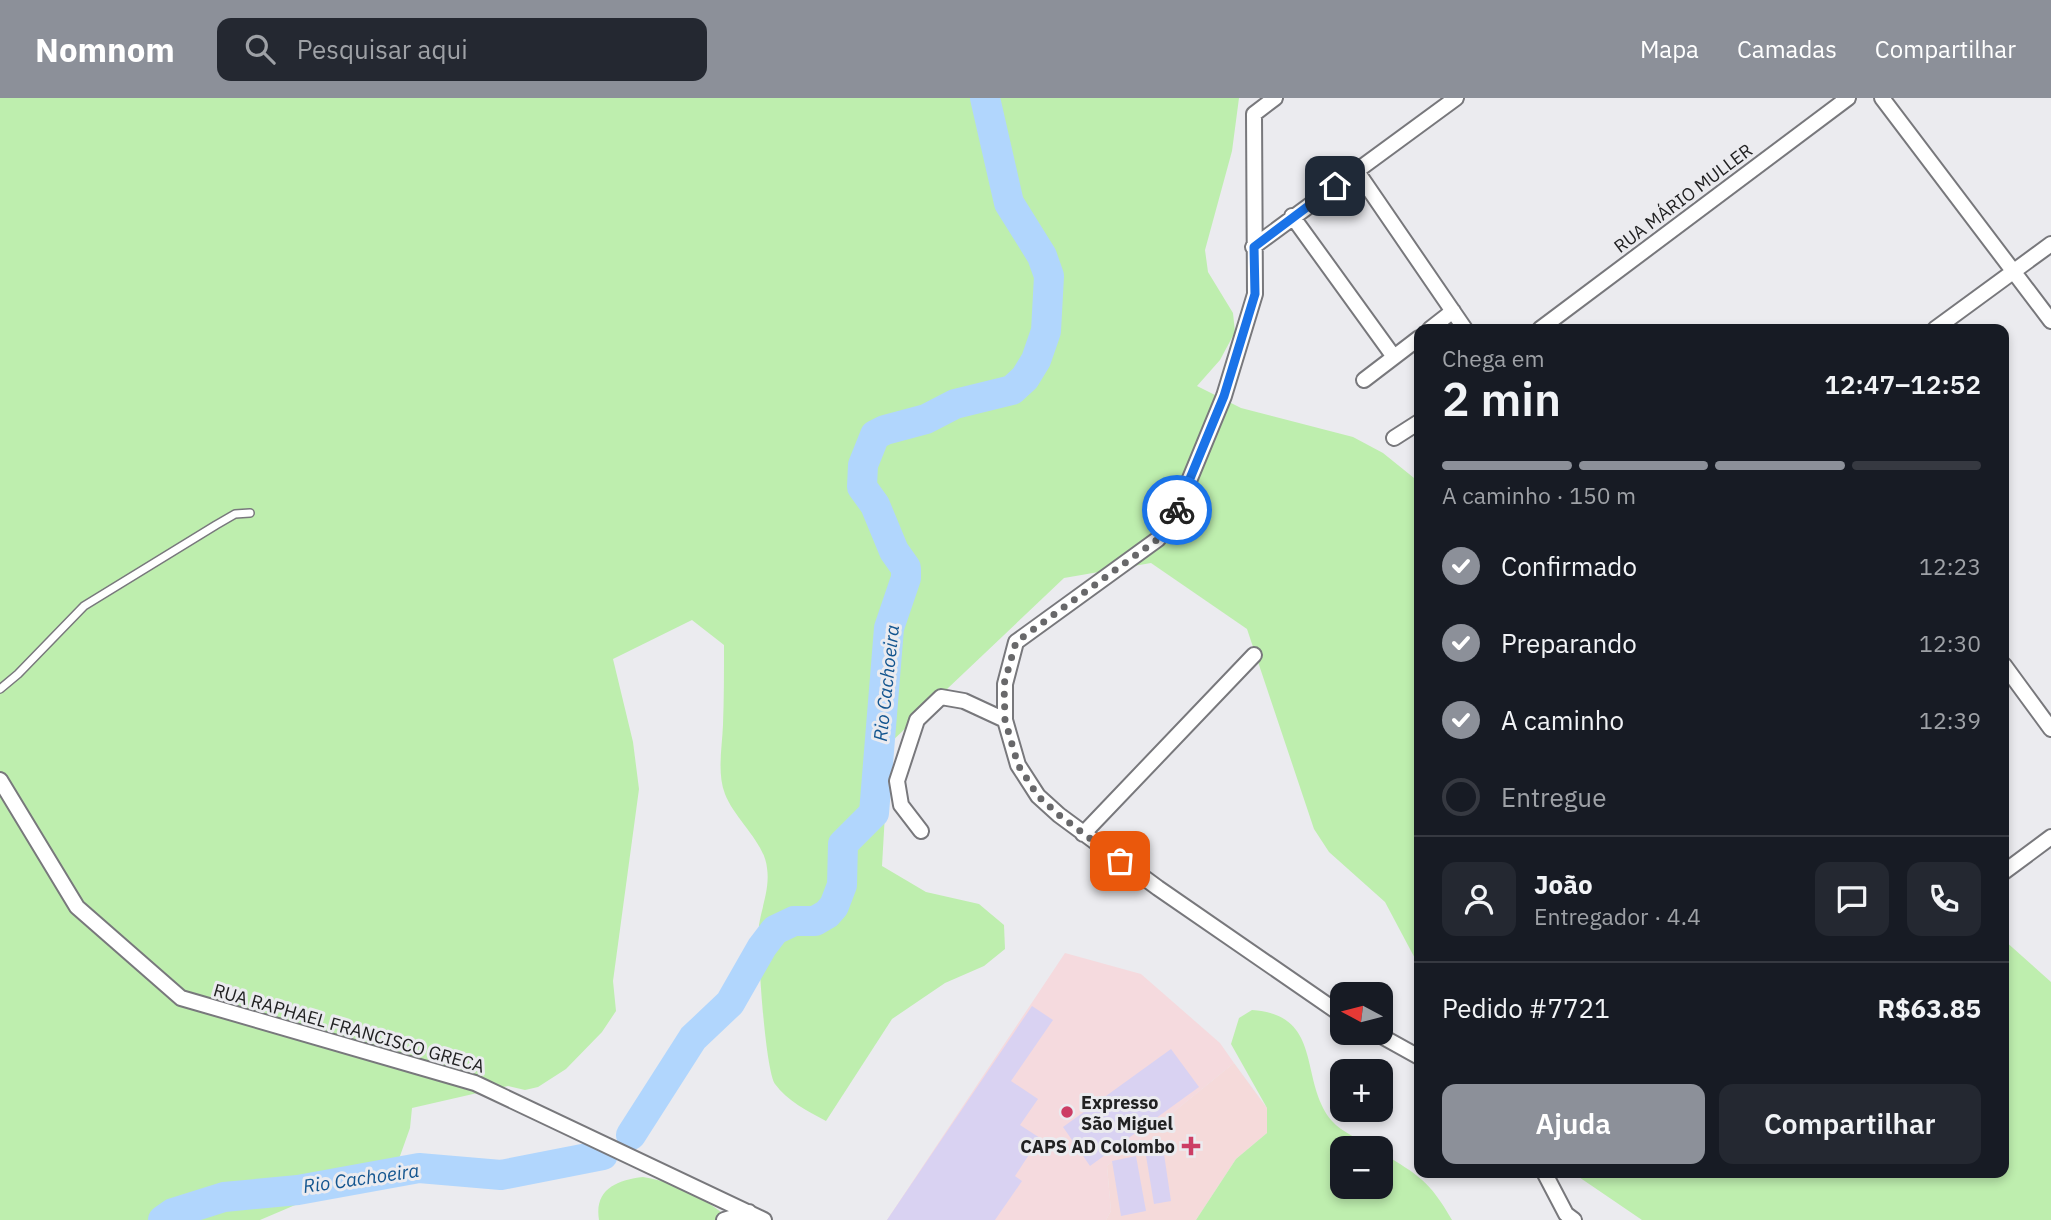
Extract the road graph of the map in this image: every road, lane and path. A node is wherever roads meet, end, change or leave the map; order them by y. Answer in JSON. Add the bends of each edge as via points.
{"nodes":[{"id":1,"x":1275,"y":98,"type":"edge"},
{"id":2,"x":1456,"y":98,"type":"edge"},
{"id":3,"x":1849,"y":98,"type":"edge"},
{"id":4,"x":1882,"y":98,"type":"edge"},
{"id":5,"x":1356,"y":170,"type":"junction"},
{"id":6,"x":1292,"y":216,"type":"junction"},
{"id":7,"x":2051,"y":244,"type":"edge"},
{"id":8,"x":1254,"y":247,"type":"junction"},
{"id":9,"x":2014,"y":270,"type":"junction"},
{"id":10,"x":1453,"y":311,"type":"junction"},
{"id":11,"x":2051,"y":321,"type":"edge"},
{"id":12,"x":1436,"y":324,"type":"edge"},
{"id":13,"x":1462,"y":324,"type":"edge"},
{"id":14,"x":1547,"y":324,"type":"edge"},
{"id":15,"x":1942,"y":324,"type":"edge"},
{"id":16,"x":1414,"y":342,"type":"edge"},
{"id":17,"x":1394,"y":357,"type":"junction"},
{"id":18,"x":1364,"y":380,"type":"dead end"},
{"id":19,"x":1414,"y":425,"type":"edge"},
{"id":20,"x":1394,"y":438,"type":"dead end"},
{"id":21,"x":250,"y":513,"type":"dead end"},
{"id":22,"x":1254,"y":655,"type":"dead end"},
{"id":23,"x":2009,"y":672,"type":"edge"},
{"id":24,"x":0,"y":689,"type":"edge"},
{"id":25,"x":1005,"y":720,"type":"junction"},
{"id":26,"x":2051,"y":729,"type":"edge"},
{"id":27,"x":0,"y":780,"type":"edge"},
{"id":28,"x":920,"y":831,"type":"dead end"},
{"id":29,"x":1083,"y":834,"type":"junction"},
{"id":30,"x":2051,"y":837,"type":"edge"},
{"id":31,"x":2009,"y":868,"type":"edge"},
{"id":32,"x":1330,"y":1007,"type":"edge"},
{"id":33,"x":1393,"y":1043,"type":"edge"},
{"id":34,"x":1414,"y":1054,"type":"edge"},
{"id":35,"x":1547,"y":1178,"type":"edge"},
{"id":36,"x":749,"y":1212,"type":"junction"},
{"id":37,"x":724,"y":1220,"type":"edge"},
{"id":38,"x":764,"y":1220,"type":"edge"},
{"id":39,"x":1574,"y":1220,"type":"edge"}],
"edges":[{"from":1,"to":8,"type":"street","via":[[1254,114]]},
{"from":2,"to":5,"type":"street"},
{"from":3,"to":14,"type":"street","name":"RUA MÁRIO MULLER"},
{"from":4,"to":9,"type":"street"},
{"from":5,"to":6,"type":"street"},
{"from":5,"to":10,"type":"street"},
{"from":6,"to":8,"type":"street"},
{"from":6,"to":17,"type":"street"},
{"from":7,"to":9,"type":"street"},
{"from":8,"to":25,"type":"street","via":[[1255,294],[1224,396],[1177,510],[1158,539],[1016,642],[1004,684]]},
{"from":9,"to":11,"type":"street"},
{"from":9,"to":15,"type":"street"},
{"from":10,"to":12,"type":"street"},
{"from":10,"to":13,"type":"street"},
{"from":16,"to":17,"type":"street"},
{"from":17,"to":18,"type":"street"},
{"from":19,"to":20,"type":"street"},
{"from":21,"to":24,"type":"lane","via":[[235,514],[84,606]]},
{"from":22,"to":29,"type":"street"},
{"from":23,"to":26,"type":"street"},
{"from":25,"to":28,"type":"street","via":[[964,701],[941,697],[917,720],[897,781],[901,804]]},
{"from":25,"to":29,"type":"street","via":[[1018,765],[1038,796]]},
{"from":27,"to":36,"type":"street","name":"RUA RAPHAEL FRANCISCO GRECA","via":[[77,907],[181,998],[475,1083]]},
{"from":29,"to":32,"type":"street"},
{"from":30,"to":31,"type":"street"},
{"from":33,"to":34,"type":"street"},
{"from":35,"to":39,"type":"street","via":[[1566,1214]]},
{"from":36,"to":37,"type":"street"},
{"from":36,"to":38,"type":"street","name":"RUA RAPHAEL FRANCISCO GRECA"}]}
